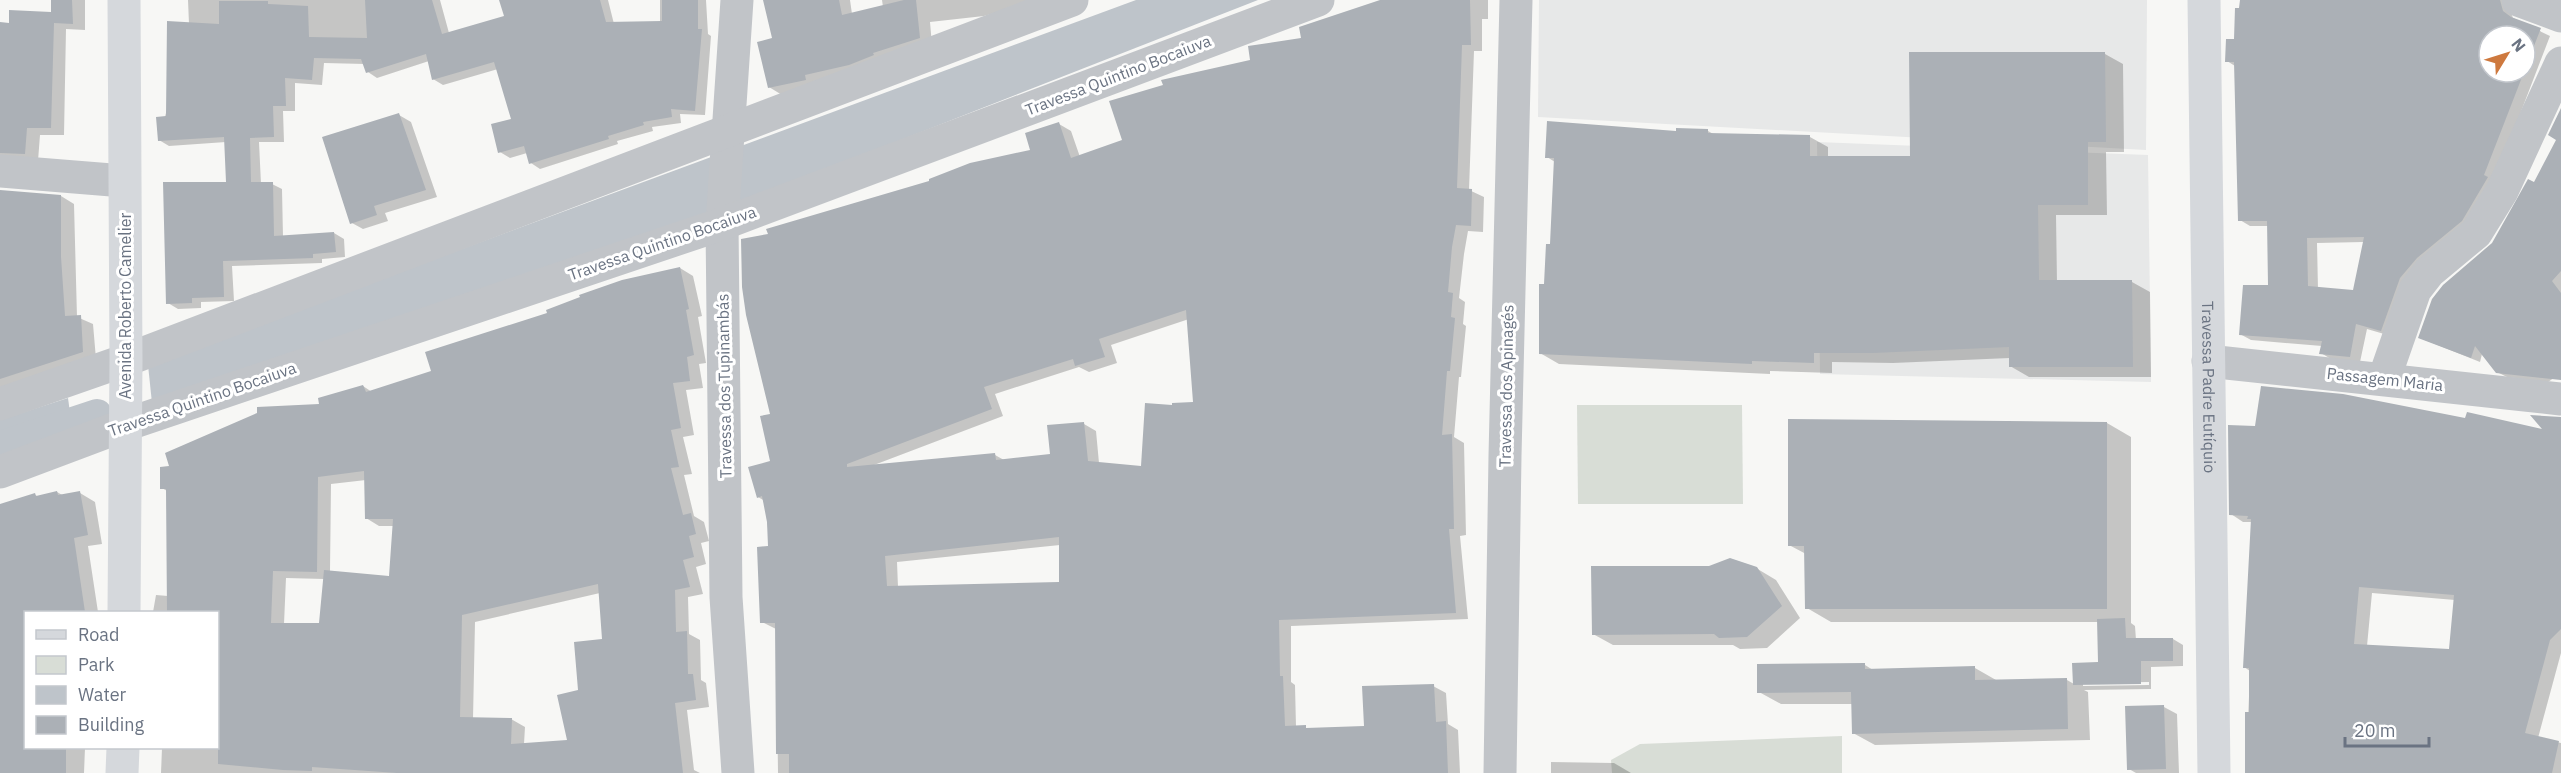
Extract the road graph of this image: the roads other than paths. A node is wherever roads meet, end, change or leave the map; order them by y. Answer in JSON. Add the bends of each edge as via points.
{"nodes":[{"id":1,"x":124,"y":0,"type":"edge"},
{"id":2,"x":737,"y":0,"type":"edge"},
{"id":3,"x":1072,"y":0,"type":"edge"},
{"id":4,"x":1318,"y":0,"type":"edge"},
{"id":5,"x":1516,"y":0,"type":"edge"},
{"id":6,"x":2204,"y":0,"type":"edge"},
{"id":7,"x":2518,"y":0,"type":"edge"},
{"id":8,"x":2561,"y":16,"type":"edge"},
{"id":9,"x":2561,"y":63,"type":"edge"},
{"id":10,"x":727,"y":130,"type":"junction"},
{"id":11,"x":0,"y":171,"type":"edge"},
{"id":12,"x":124,"y":181,"type":"junction"},
{"id":13,"x":722,"y":224,"type":"junction"},
{"id":14,"x":126,"y":360,"type":"junction"},
{"id":15,"x":2208,"y":361,"type":"junction"},
{"id":16,"x":2384,"y":379,"type":"junction"},
{"id":17,"x":2561,"y":399,"type":"edge"},
{"id":18,"x":0,"y":404,"type":"edge"},
{"id":19,"x":125,"y":425,"type":"junction"},
{"id":20,"x":0,"y":472,"type":"edge"},
{"id":21,"x":124,"y":611,"type":"edge"},
{"id":22,"x":123,"y":749,"type":"edge"},
{"id":23,"x":122,"y":773,"type":"edge"},
{"id":24,"x":738,"y":773,"type":"edge"},
{"id":25,"x":1500,"y":773,"type":"edge"},
{"id":26,"x":2214,"y":773,"type":"edge"}],
"edges":[{"from":1,"to":12,"type":"main road","name":"Avenida Roberto Camelier"},
{"from":2,"to":10,"type":"street","name":"Travessa dos Tupinambás"},
{"from":3,"to":10,"type":"street"},
{"from":4,"to":13,"type":"street","name":"Travessa Quintino Bocaiuva"},
{"from":5,"to":25,"type":"street","name":"Travessa dos Apinagés"},
{"from":6,"to":15,"type":"main road","name":"Travessa Padre Eutíquio"},
{"from":7,"to":8,"type":"street"},
{"from":9,"to":16,"type":"street","via":[[2502,191],[2476,233],[2429,272],[2415,290]]},
{"from":10,"to":13,"type":"street","name":"Travessa dos Tupinambás"},
{"from":10,"to":14,"type":"street"},
{"from":11,"to":12,"type":"street"},
{"from":12,"to":14,"type":"main road","name":"Avenida Roberto Camelier"},
{"from":13,"to":19,"type":"street","name":"Travessa Quintino Bocaiuva"},
{"from":13,"to":24,"type":"street","name":"Travessa dos Tupinambás","via":[[726,597]]},
{"from":14,"to":18,"type":"street"},
{"from":14,"to":19,"type":"main road","name":"Avenida Roberto Camelier"},
{"from":15,"to":16,"type":"street","name":"Passagem Maria"},
{"from":15,"to":26,"type":"main road","name":"Travessa Padre Eutíquio"},
{"from":16,"to":17,"type":"street","name":"Passagem Maria"},
{"from":19,"to":20,"type":"street","name":"Travessa Quintino Bocaiuva"},
{"from":19,"to":21,"type":"main road","name":"Avenida Roberto Camelier"},
{"from":22,"to":23,"type":"main road"}]}
